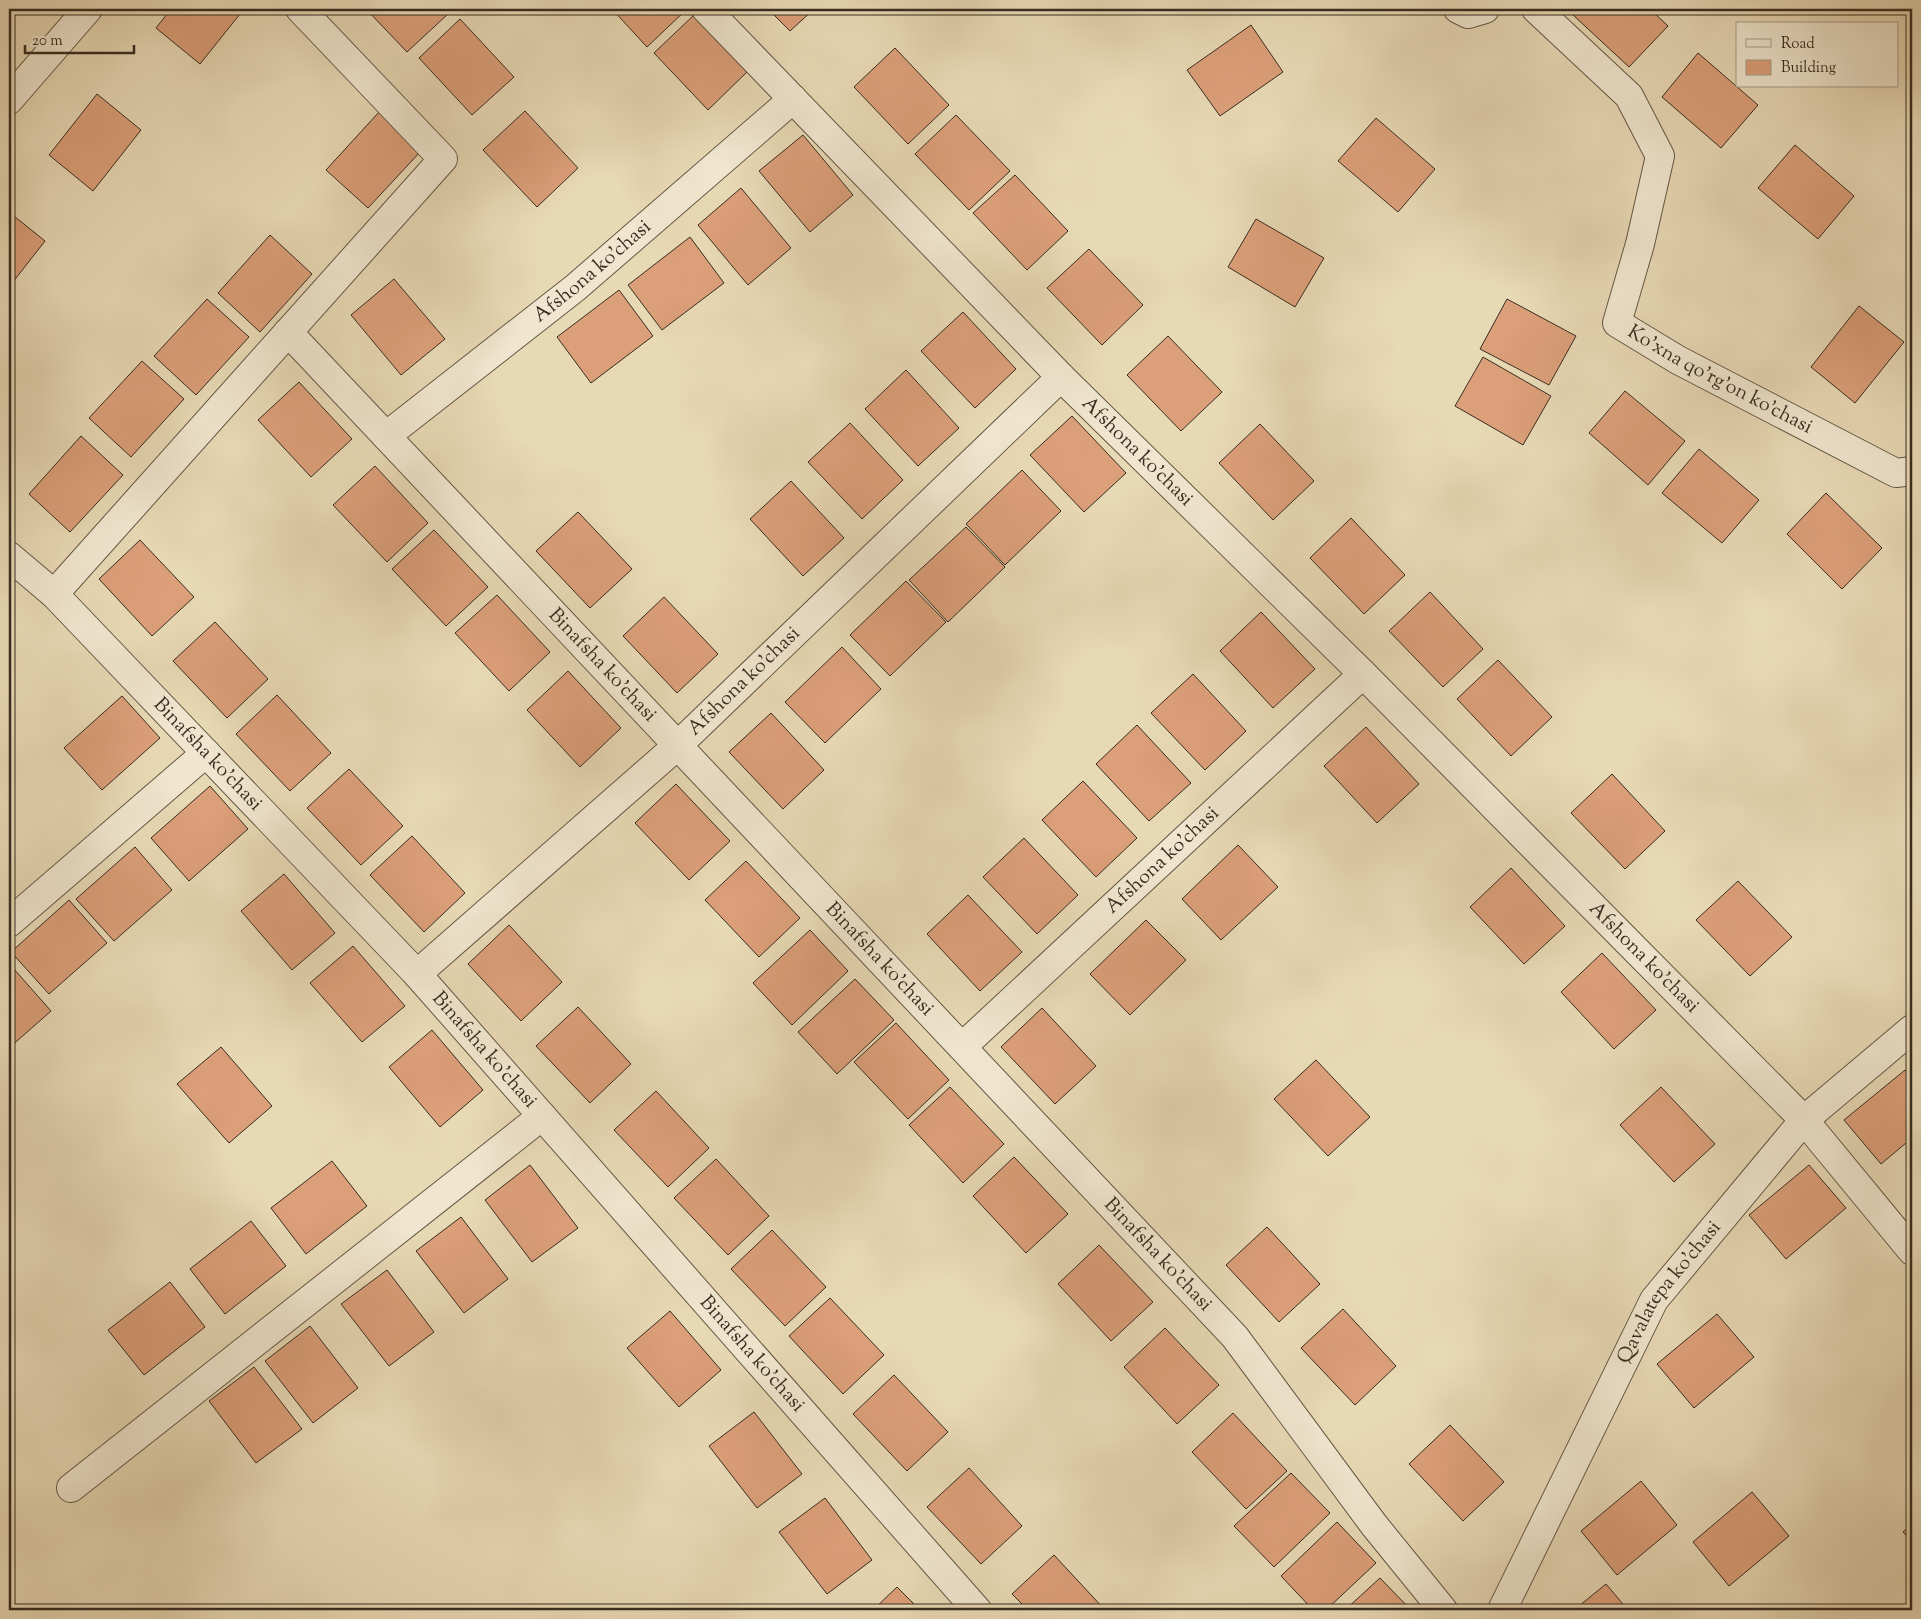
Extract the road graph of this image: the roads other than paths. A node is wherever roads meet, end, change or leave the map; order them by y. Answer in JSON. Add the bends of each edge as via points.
{"nodes":[{"id":1,"x":88,"y":9,"type":"edge"},
{"id":2,"x":300,"y":9,"type":"edge"},
{"id":3,"x":706,"y":9,"type":"edge"},
{"id":4,"x":1458,"y":9,"type":"edge"},
{"id":5,"x":1485,"y":9,"type":"edge"},
{"id":6,"x":1536,"y":9,"type":"edge"},
{"id":7,"x":9,"y":100,"type":"edge"},
{"id":8,"x":793,"y":100,"type":"junction"},
{"id":9,"x":288,"y":332,"type":"junction"},
{"id":10,"x":1061,"y":377,"type":"junction"},
{"id":11,"x":386,"y":436,"type":"junction"},
{"id":12,"x":1912,"y":471,"type":"edge"},
{"id":13,"x":9,"y":556,"type":"edge"},
{"id":14,"x":54,"y":594,"type":"junction"},
{"id":15,"x":1362,"y":674,"type":"junction"},
{"id":16,"x":677,"y":746,"type":"junction"},
{"id":17,"x":206,"y":753,"type":"junction"},
{"id":18,"x":10,"y":919,"type":"edge"},
{"id":19,"x":416,"y":974,"type":"junction"},
{"id":20,"x":1912,"y":1029,"type":"edge"},
{"id":21,"x":962,"y":1047,"type":"junction"},
{"id":22,"x":542,"y":1116,"type":"junction"},
{"id":23,"x":1804,"y":1120,"type":"junction"},
{"id":24,"x":1912,"y":1251,"type":"edge"},
{"id":25,"x":71,"y":1488,"type":"dead end"},
{"id":26,"x":978,"y":1610,"type":"edge"},
{"id":27,"x":1444,"y":1610,"type":"edge"},
{"id":28,"x":1502,"y":1610,"type":"edge"}],
"edges":[{"from":1,"to":7,"type":"street"},
{"from":2,"to":9,"type":"street","via":[[443,159]]},
{"from":3,"to":8,"type":"street","name":"Afshona ko'chasi"},
{"from":4,"to":5,"type":"street","via":[[1468,14]]},
{"from":6,"to":12,"type":"street","name":"Ko'xna qo'rg'on ko'chasi","via":[[1629,96],[1660,156],[1617,324],[1678,360],[1896,473]]},
{"from":8,"to":10,"type":"street","name":"Afshona ko'chasi"},
{"from":8,"to":11,"type":"street","name":"Afshona ko'chasi","via":[[575,288]]},
{"from":9,"to":11,"type":"street","name":"Binafsha ko'chasi"},
{"from":9,"to":14,"type":"street"},
{"from":10,"to":15,"type":"street","name":"Afshona ko'chasi"},
{"from":10,"to":16,"type":"street","name":"Afshona ko'chasi"},
{"from":11,"to":16,"type":"street","name":"Binafsha ko'chasi"},
{"from":13,"to":14,"type":"street","name":"Binafsha ko'chasi"},
{"from":14,"to":17,"type":"street","name":"Binafsha ko'chasi"},
{"from":15,"to":21,"type":"street","name":"Afshona ko'chasi"},
{"from":15,"to":23,"type":"street","name":"Afshona ko'chasi"},
{"from":16,"to":19,"type":"street","name":"Afshona ko'chasi"},
{"from":16,"to":21,"type":"street","name":"Binafsha ko'chasi"},
{"from":17,"to":18,"type":"street"},
{"from":17,"to":19,"type":"street","name":"Binafsha ko'chasi"},
{"from":19,"to":22,"type":"street","name":"Binafsha ko'chasi"},
{"from":20,"to":23,"type":"street","name":"Qavalatepa ko'chasi"},
{"from":21,"to":27,"type":"street","name":"Binafsha ko'chasi","via":[[1235,1338],[1374,1525]]},
{"from":22,"to":25,"type":"street"},
{"from":22,"to":26,"type":"street","name":"Binafsha ko'chasi"},
{"from":23,"to":24,"type":"street","name":"Afshona ko'chasi"},
{"from":23,"to":28,"type":"street","name":"Qavalatepa ko'chasi","via":[[1654,1300]]}]}
